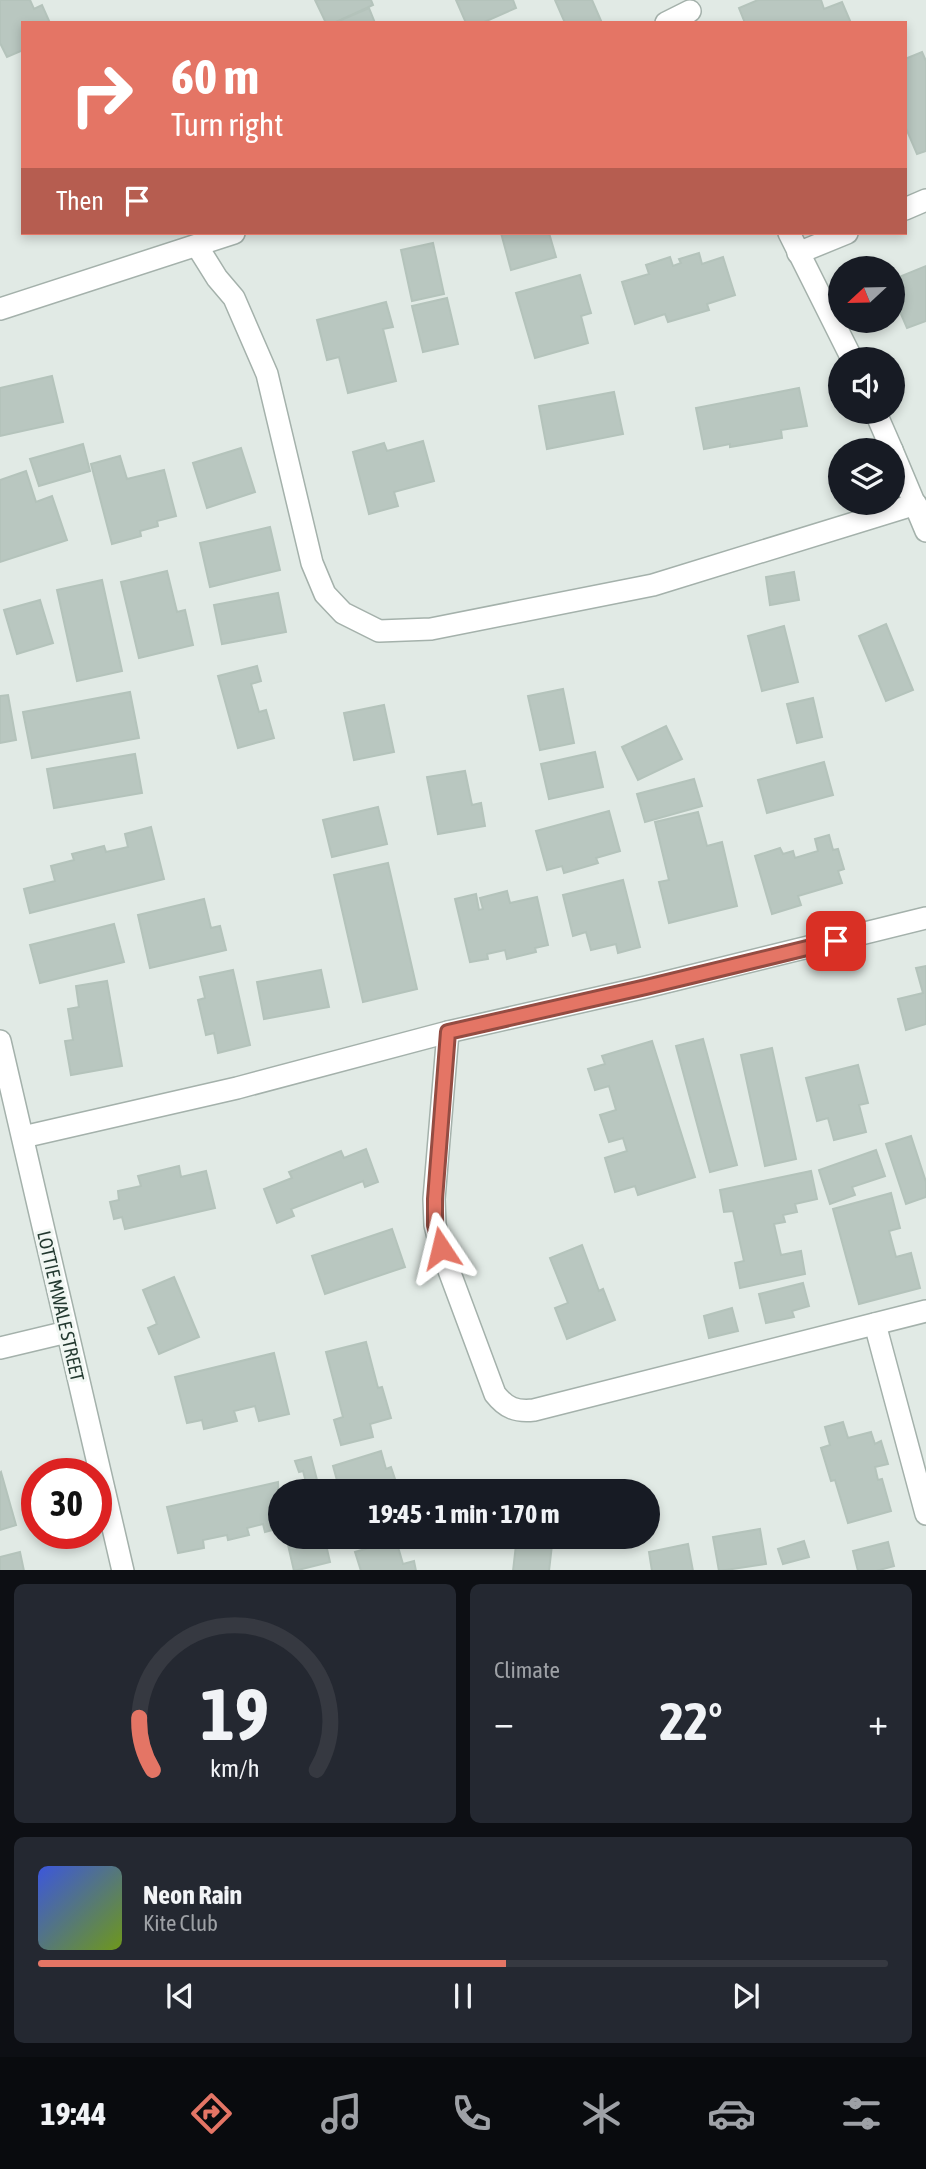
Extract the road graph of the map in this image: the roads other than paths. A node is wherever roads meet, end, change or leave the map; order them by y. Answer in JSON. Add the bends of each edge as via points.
{"nodes":[{"id":1,"x":690,"y":11,"type":"edge"},
{"id":2,"x":670,"y":21,"type":"edge"},
{"id":3,"x":926,"y":200,"type":"edge"},
{"id":4,"x":907,"y":208,"type":"edge"},
{"id":5,"x":228,"y":235,"type":"edge"},
{"id":6,"x":790,"y":235,"type":"edge"},
{"id":7,"x":842,"y":235,"type":"edge"},
{"id":8,"x":197,"y":246,"type":"junction"},
{"id":9,"x":798,"y":253,"type":"junction"},
{"id":10,"x":0,"y":309,"type":"edge"},
{"id":11,"x":846,"y":347,"type":"edge"},
{"id":12,"x":905,"y":479,"type":"edge"},
{"id":13,"x":916,"y":504,"type":"junction"},
{"id":14,"x":926,"y":531,"type":"edge"},
{"id":15,"x":926,"y":918,"type":"edge"},
{"id":16,"x":448,"y":1032,"type":"junction"},
{"id":17,"x":0,"y":1041,"type":"edge"},
{"id":18,"x":23,"y":1137,"type":"junction"},
{"id":19,"x":926,"y":1311,"type":"edge"},
{"id":20,"x":875,"y":1324,"type":"junction"},
{"id":21,"x":67,"y":1332,"type":"junction"},
{"id":22,"x":0,"y":1348,"type":"edge"},
{"id":23,"x":926,"y":1514,"type":"edge"},
{"id":24,"x":122,"y":1570,"type":"edge"}],
"edges":[{"from":1,"to":2,"type":"street"},
{"from":3,"to":4,"type":"street"},
{"from":5,"to":8,"type":"street"},
{"from":6,"to":9,"type":"street"},
{"from":7,"to":9,"type":"street"},
{"from":8,"to":10,"type":"street"},
{"from":8,"to":13,"type":"street","via":[[234,298],[267,374],[312,563],[325,594],[344,613],[379,631],[430,629],[653,585]]},
{"from":9,"to":11,"type":"street"},
{"from":12,"to":13,"type":"street"},
{"from":13,"to":14,"type":"street"},
{"from":15,"to":16,"type":"street"},
{"from":16,"to":18,"type":"street","via":[[237,1088]]},
{"from":16,"to":20,"type":"street","via":[[435,1225],[495,1394],[512,1410],[534,1410]]},
{"from":17,"to":18,"type":"street","name":"LOTTIE MWALE STREET"},
{"from":18,"to":21,"type":"street","name":"LOTTIE MWALE STREET"},
{"from":19,"to":20,"type":"street"},
{"from":20,"to":23,"type":"street"},
{"from":21,"to":22,"type":"street"},
{"from":21,"to":24,"type":"street","name":"LOTTIE MWALE STREET"}]}
